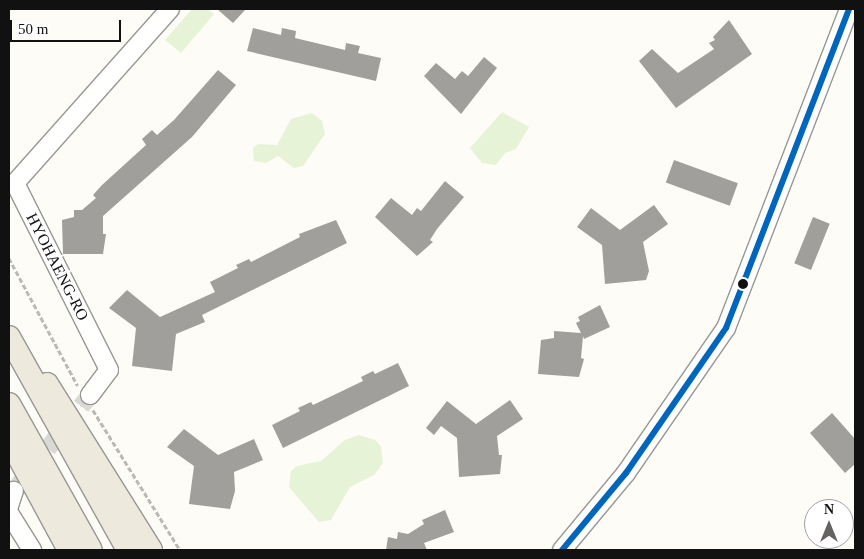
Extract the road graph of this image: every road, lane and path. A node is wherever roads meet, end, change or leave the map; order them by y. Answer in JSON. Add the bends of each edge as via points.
{"nodes":[{"id":1,"x":170,"y":9,"type":"edge"},
{"id":2,"x":849,"y":9,"type":"edge"},
{"id":3,"x":12,"y":177,"type":"edge"},
{"id":4,"x":9,"y":337,"type":"edge"},
{"id":5,"x":20,"y":358,"type":"junction"},
{"id":6,"x":90,"y":395,"type":"tunnel mouth"},
{"id":7,"x":9,"y":404,"type":"edge"},
{"id":8,"x":9,"y":439,"type":"edge"},
{"id":9,"x":9,"y":513,"type":"edge"},
{"id":10,"x":32,"y":550,"type":"edge"},
{"id":11,"x":69,"y":550,"type":"edge"},
{"id":12,"x":91,"y":550,"type":"edge"},
{"id":13,"x":128,"y":550,"type":"edge"},
{"id":14,"x":151,"y":550,"type":"edge"},
{"id":15,"x":562,"y":550,"type":"edge"}],
"edges":[{"from":1,"to":3,"type":"street","name":"HYOHAENG-RO"},
{"from":2,"to":15,"type":"street","via":[[726,328],[626,473]]},
{"from":3,"to":6,"type":"street","name":"HYOHAENG-RO","via":[[109,370]]},
{"from":4,"to":5,"type":"main road"},
{"from":5,"to":13,"type":"main road"},
{"from":5,"to":14,"type":"main road","via":[[54,390]]},
{"from":7,"to":12,"type":"main road"},
{"from":8,"to":11,"type":"main road"},
{"from":9,"to":10,"type":"street"}]}
